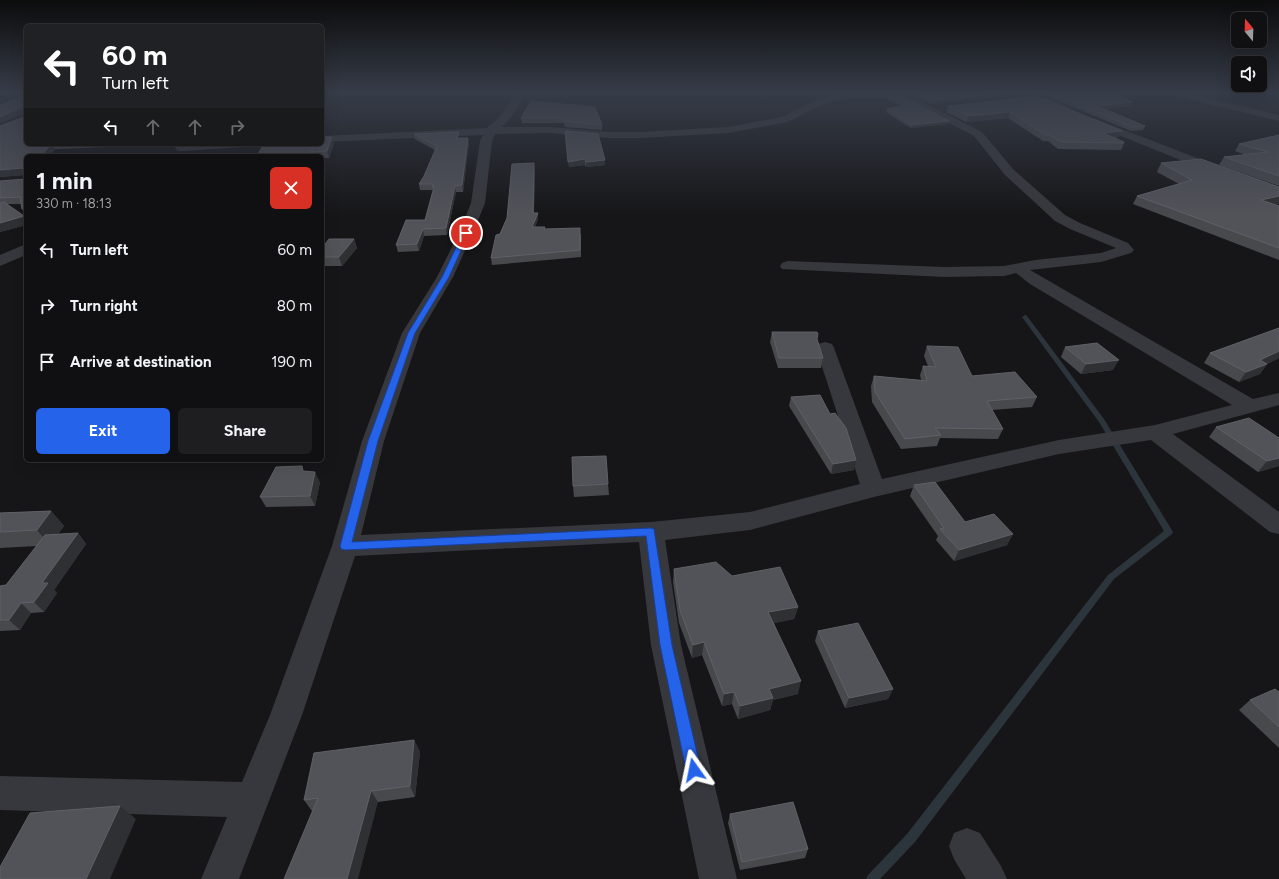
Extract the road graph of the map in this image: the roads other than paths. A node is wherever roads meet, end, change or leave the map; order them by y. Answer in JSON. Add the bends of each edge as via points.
{"nodes":[{"id":1,"x":458,"y":133,"type":"edge"},
{"id":2,"x":490,"y":133,"type":"edge"},
{"id":3,"x":587,"y":133,"type":"edge"},
{"id":4,"x":675,"y":133,"type":"edge"},
{"id":5,"x":976,"y":133,"type":"edge"},
{"id":6,"x":1122,"y":133,"type":"edge"},
{"id":7,"x":324,"y":139,"type":"edge"},
{"id":8,"x":183,"y":146,"type":"edge"},
{"id":9,"x":174,"y":154,"type":"edge"},
{"id":10,"x":1229,"y":174,"type":"edge"},
{"id":11,"x":24,"y":250,"type":"edge"},
{"id":12,"x":0,"y":261,"type":"edge"},
{"id":13,"x":788,"y":266,"type":"dead end"},
{"id":14,"x":1022,"y":267,"type":"junction"},
{"id":15,"x":825,"y":348,"type":"dead end"},
{"id":16,"x":1279,"y":399,"type":"edge"},
{"id":17,"x":1251,"y":407,"type":"junction"},
{"id":18,"x":1144,"y":433,"type":"junction"},
{"id":19,"x":874,"y":489,"type":"junction"},
{"id":20,"x":1279,"y":525,"type":"edge"},
{"id":21,"x":651,"y":532,"type":"junction"},
{"id":22,"x":345,"y":546,"type":"junction"},
{"id":23,"x":0,"y":793,"type":"edge"},
{"id":24,"x":251,"y":800,"type":"junction"},
{"id":25,"x":967,"y":846,"type":"dead end"},
{"id":26,"x":220,"y":879,"type":"edge"},
{"id":27,"x":718,"y":879,"type":"edge"},
{"id":28,"x":988,"y":879,"type":"edge"}],
"edges":[{"from":1,"to":7,"type":"street"},
{"from":2,"to":22,"type":"street","via":[[486,141],[478,203],[445,277],[411,333],[373,441]]},
{"from":3,"to":4,"type":"street","via":[[623,136]]},
{"from":5,"to":14,"type":"street","via":[[1010,172],[1060,218],[1113,241],[1126,250],[1098,258],[1036,263]]},
{"from":6,"to":10,"type":"street"},
{"from":8,"to":9,"type":"street"},
{"from":11,"to":12,"type":"street"},
{"from":13,"to":14,"type":"street","via":[[944,272],[1004,271]]},
{"from":14,"to":17,"type":"street","via":[[1023,272],[1036,281]]},
{"from":15,"to":19,"type":"street"},
{"from":16,"to":17,"type":"street"},
{"from":17,"to":18,"type":"street"},
{"from":18,"to":19,"type":"street","via":[[1059,447]]},
{"from":18,"to":20,"type":"street"},
{"from":19,"to":21,"type":"street","via":[[750,521]]},
{"from":21,"to":22,"type":"street"},
{"from":21,"to":27,"type":"street","via":[[666,645]]},
{"from":22,"to":24,"type":"street","via":[[286,715]]},
{"from":23,"to":24,"type":"street"},
{"from":24,"to":26,"type":"street"},
{"from":25,"to":28,"type":"street"}]}
